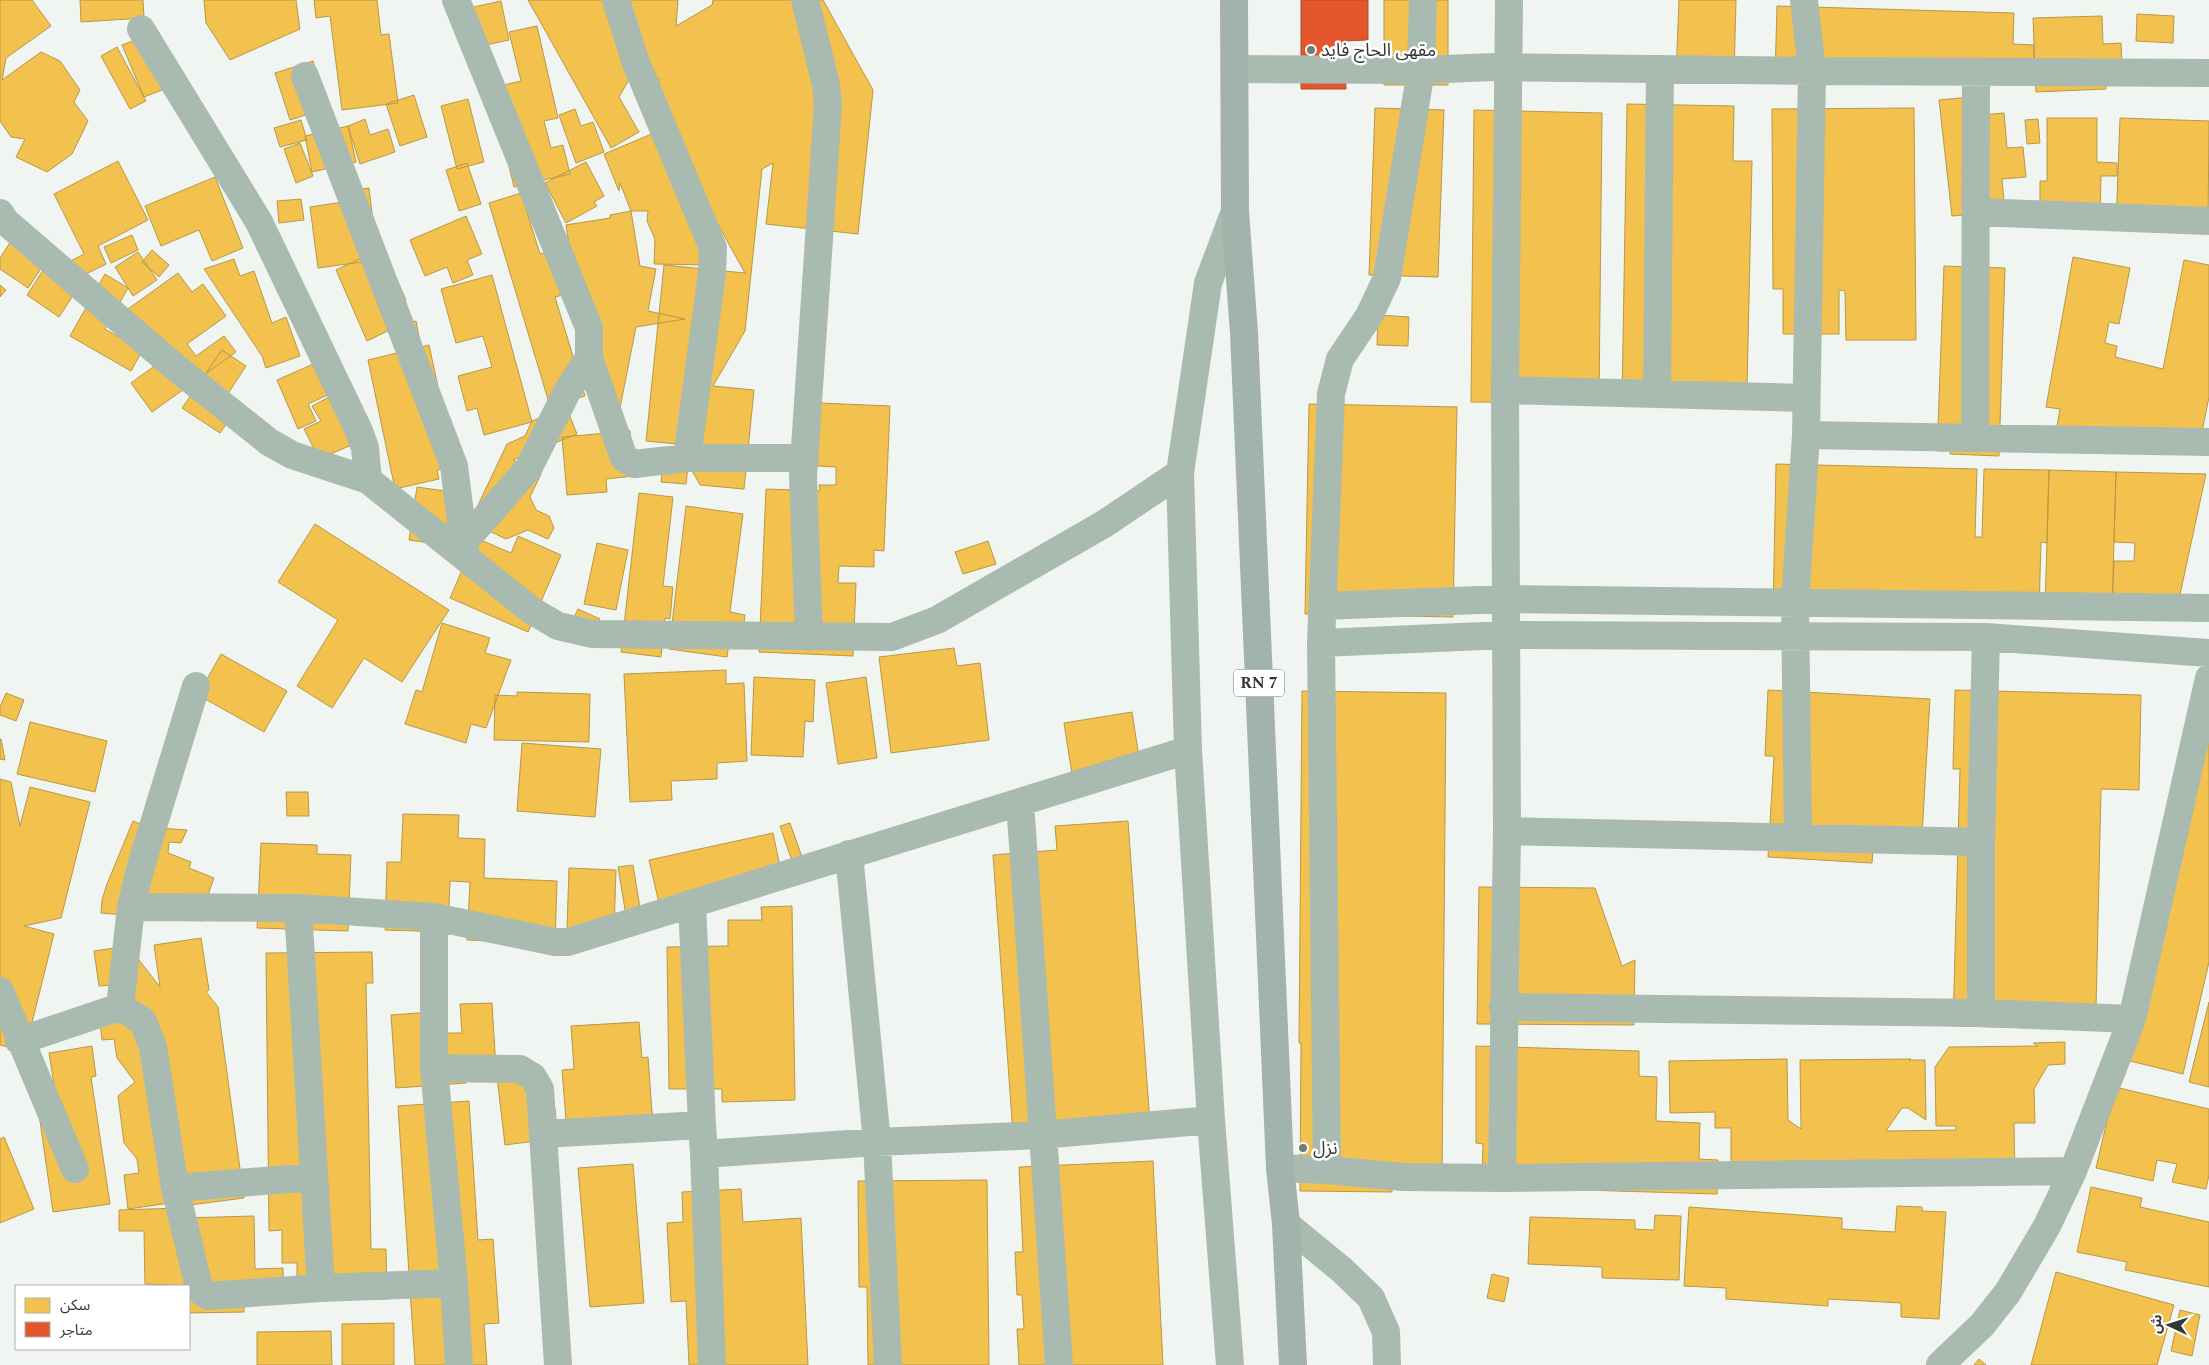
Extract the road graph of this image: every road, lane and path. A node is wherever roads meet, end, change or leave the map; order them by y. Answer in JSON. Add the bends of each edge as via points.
{"nodes":[{"id":1,"x":456,"y":0,"type":"edge"},
{"id":2,"x":616,"y":0,"type":"edge"},
{"id":3,"x":805,"y":0,"type":"edge"},
{"id":4,"x":1234,"y":0,"type":"edge"},
{"id":5,"x":1423,"y":0,"type":"edge"},
{"id":6,"x":1509,"y":0,"type":"edge"},
{"id":7,"x":1804,"y":0,"type":"edge"},
{"id":8,"x":141,"y":29,"type":"dead end"},
{"id":9,"x":1510,"y":68,"type":"junction"},
{"id":10,"x":1660,"y":69,"type":"junction"},
{"id":11,"x":1236,"y":70,"type":"junction"},
{"id":12,"x":1421,"y":70,"type":"junction"},
{"id":13,"x":1812,"y":71,"type":"junction"},
{"id":14,"x":1976,"y":72,"type":"junction"},
{"id":15,"x":2209,"y":73,"type":"edge"},
{"id":16,"x":305,"y":76,"type":"dead end"},
{"id":17,"x":1236,"y":211,"type":"junction"},
{"id":18,"x":1977,"y":212,"type":"junction"},
{"id":19,"x":0,"y":213,"type":"edge"},
{"id":20,"x":2209,"y":222,"type":"edge"},
{"id":21,"x":589,"y":358,"type":"junction"},
{"id":22,"x":1505,"y":390,"type":"junction"},
{"id":23,"x":1657,"y":393,"type":"junction"},
{"id":24,"x":1806,"y":398,"type":"junction"},
{"id":25,"x":1806,"y":435,"type":"junction"},
{"id":26,"x":1975,"y":438,"type":"junction"},
{"id":27,"x":2209,"y":442,"type":"edge"},
{"id":28,"x":687,"y":458,"type":"junction"},
{"id":29,"x":805,"y":458,"type":"junction"},
{"id":30,"x":1180,"y":473,"type":"junction"},
{"id":31,"x":368,"y":480,"type":"junction"},
{"id":32,"x":465,"y":550,"type":"junction"},
{"id":33,"x":1506,"y":599,"type":"junction"},
{"id":34,"x":1795,"y":603,"type":"junction"},
{"id":35,"x":1322,"y":606,"type":"junction"},
{"id":36,"x":2209,"y":608,"type":"edge"},
{"id":37,"x":1507,"y":636,"type":"junction"},
{"id":38,"x":809,"y":637,"type":"junction"},
{"id":39,"x":1794,"y":637,"type":"junction"},
{"id":40,"x":1986,"y":637,"type":"junction"},
{"id":41,"x":1321,"y":644,"type":"junction"},
{"id":42,"x":2209,"y":653,"type":"edge"},
{"id":43,"x":2209,"y":678,"type":"edge"},
{"id":44,"x":196,"y":686,"type":"dead end"},
{"id":45,"x":1188,"y":750,"type":"junction"},
{"id":46,"x":1020,"y":802,"type":"junction"},
{"id":47,"x":1507,"y":831,"type":"junction"},
{"id":48,"x":1798,"y":837,"type":"junction"},
{"id":49,"x":1981,"y":842,"type":"junction"},
{"id":50,"x":849,"y":854,"type":"junction"},
{"id":51,"x":692,"y":903,"type":"junction"},
{"id":52,"x":131,"y":907,"type":"junction"},
{"id":53,"x":298,"y":908,"type":"junction"},
{"id":54,"x":434,"y":917,"type":"junction"},
{"id":55,"x":0,"y":991,"type":"edge"},
{"id":56,"x":120,"y":1007,"type":"junction"},
{"id":57,"x":1503,"y":1007,"type":"junction"},
{"id":58,"x":1981,"y":1012,"type":"junction"},
{"id":59,"x":2132,"y":1019,"type":"junction"},
{"id":60,"x":19,"y":1041,"type":"junction"},
{"id":61,"x":434,"y":1068,"type":"junction"},
{"id":62,"x":1211,"y":1120,"type":"junction"},
{"id":63,"x":702,"y":1125,"type":"junction"},
{"id":64,"x":543,"y":1134,"type":"junction"},
{"id":65,"x":1041,"y":1135,"type":"junction"},
{"id":66,"x":877,"y":1142,"type":"junction"},
{"id":67,"x":704,"y":1154,"type":"junction"},
{"id":68,"x":75,"y":1168,"type":"dead end"},
{"id":69,"x":1280,"y":1168,"type":"junction"},
{"id":70,"x":1326,"y":1170,"type":"junction"},
{"id":71,"x":2074,"y":1171,"type":"junction"},
{"id":72,"x":314,"y":1177,"type":"junction"},
{"id":73,"x":1502,"y":1178,"type":"junction"},
{"id":74,"x":175,"y":1188,"type":"junction"},
{"id":75,"x":1286,"y":1224,"type":"junction"},
{"id":76,"x":454,"y":1283,"type":"junction"},
{"id":77,"x":321,"y":1288,"type":"junction"},
{"id":78,"x":459,"y":1365,"type":"edge"},
{"id":79,"x":558,"y":1365,"type":"edge"},
{"id":80,"x":712,"y":1365,"type":"edge"},
{"id":81,"x":888,"y":1365,"type":"edge"},
{"id":82,"x":1059,"y":1365,"type":"edge"},
{"id":83,"x":1230,"y":1365,"type":"edge"},
{"id":84,"x":1293,"y":1365,"type":"edge"},
{"id":85,"x":1387,"y":1365,"type":"edge"},
{"id":86,"x":1940,"y":1365,"type":"edge"}],
"edges":[{"from":1,"to":21,"type":"street","via":[[589,328]]},
{"from":2,"to":28,"type":"street","via":[[636,63],[713,248]]},
{"from":3,"to":29,"type":"street","via":[[826,84],[828,105]]},
{"from":4,"to":11,"type":"main road","number":"RN 7"},
{"from":5,"to":12,"type":"street"},
{"from":6,"to":9,"type":"street"},
{"from":7,"to":13,"type":"street"},
{"from":8,"to":31,"type":"street","via":[[259,222],[359,431],[365,448]]},
{"from":9,"to":10,"type":"street"},
{"from":9,"to":12,"type":"street"},
{"from":9,"to":22,"type":"street"},
{"from":10,"to":13,"type":"street"},
{"from":10,"to":23,"type":"street"},
{"from":11,"to":12,"type":"street"},
{"from":11,"to":17,"type":"main road","number":"RN 7"},
{"from":12,"to":35,"type":"street","via":[[1387,278],[1369,316],[1340,359],[1331,394]]},
{"from":13,"to":14,"type":"street"},
{"from":13,"to":24,"type":"street"},
{"from":14,"to":15,"type":"street"},
{"from":14,"to":18,"type":"street"},
{"from":16,"to":32,"type":"street","via":[[454,466]]},
{"from":17,"to":30,"type":"street","via":[[1208,283]]},
{"from":17,"to":69,"type":"main road","number":"RN 7"},
{"from":18,"to":20,"type":"street"},
{"from":18,"to":26,"type":"street"},
{"from":19,"to":31,"type":"street","via":[[6,222],[174,367],[270,442],[292,455]]},
{"from":21,"to":28,"type":"street","via":[[624,458],[639,465]]},
{"from":21,"to":32,"type":"street","via":[[568,390],[523,478]]},
{"from":22,"to":23,"type":"street"},
{"from":22,"to":33,"type":"street"},
{"from":23,"to":24,"type":"street"},
{"from":24,"to":25,"type":"street"},
{"from":25,"to":26,"type":"street"},
{"from":25,"to":34,"type":"street"},
{"from":26,"to":27,"type":"street"},
{"from":28,"to":29,"type":"street"},
{"from":29,"to":38,"type":"street"},
{"from":30,"to":38,"type":"street","via":[[1104,524],[937,620],[892,637]]},
{"from":30,"to":45,"type":"street"},
{"from":31,"to":32,"type":"street"},
{"from":32,"to":38,"type":"street","via":[[531,610],[558,626],[594,634]]},
{"from":33,"to":34,"type":"street"},
{"from":33,"to":35,"type":"street"},
{"from":33,"to":37,"type":"street"},
{"from":34,"to":36,"type":"street"},
{"from":34,"to":39,"type":"street"},
{"from":35,"to":41,"type":"street"},
{"from":37,"to":39,"type":"street"},
{"from":37,"to":41,"type":"street"},
{"from":37,"to":47,"type":"street"},
{"from":39,"to":40,"type":"street"},
{"from":39,"to":48,"type":"street"},
{"from":40,"to":42,"type":"street"},
{"from":40,"to":49,"type":"street"},
{"from":41,"to":70,"type":"street"},
{"from":43,"to":59,"type":"street"},
{"from":44,"to":52,"type":"street"},
{"from":45,"to":46,"type":"street"},
{"from":45,"to":62,"type":"street"},
{"from":46,"to":50,"type":"street"},
{"from":46,"to":65,"type":"street"},
{"from":47,"to":48,"type":"street"},
{"from":47,"to":57,"type":"street"},
{"from":48,"to":49,"type":"street"},
{"from":49,"to":58,"type":"street"},
{"from":50,"to":51,"type":"street"},
{"from":50,"to":66,"type":"street"},
{"from":51,"to":54,"type":"street","via":[[568,942]]},
{"from":51,"to":63,"type":"street"},
{"from":52,"to":53,"type":"street"},
{"from":52,"to":56,"type":"street"},
{"from":53,"to":54,"type":"street"},
{"from":53,"to":72,"type":"street"},
{"from":54,"to":61,"type":"street"},
{"from":55,"to":60,"type":"street"},
{"from":56,"to":60,"type":"street"},
{"from":56,"to":74,"type":"street","via":[[142,1021],[153,1047]]},
{"from":57,"to":58,"type":"street"},
{"from":57,"to":73,"type":"street"},
{"from":58,"to":59,"type":"street"},
{"from":59,"to":71,"type":"street"},
{"from":60,"to":68,"type":"street"},
{"from":61,"to":64,"type":"street","via":[[520,1069],[533,1077],[540,1089]]},
{"from":61,"to":76,"type":"street"},
{"from":62,"to":65,"type":"street"},
{"from":62,"to":83,"type":"street"},
{"from":63,"to":64,"type":"street"},
{"from":63,"to":67,"type":"street"},
{"from":64,"to":79,"type":"street"},
{"from":65,"to":66,"type":"street"},
{"from":65,"to":82,"type":"street"},
{"from":66,"to":67,"type":"street"},
{"from":66,"to":81,"type":"street"},
{"from":67,"to":80,"type":"street"},
{"from":69,"to":70,"type":"street"},
{"from":69,"to":75,"type":"main road","number":"RN 7"},
{"from":70,"to":73,"type":"street","via":[[1403,1177]]},
{"from":71,"to":73,"type":"street"},
{"from":71,"to":86,"type":"street","via":[[2047,1226],[2008,1292],[1982,1324]]},
{"from":72,"to":74,"type":"street"},
{"from":72,"to":77,"type":"street"},
{"from":74,"to":77,"type":"street","via":[[202,1292],[208,1296]]},
{"from":75,"to":84,"type":"main road","number":"RN 7"},
{"from":75,"to":85,"type":"street","via":[[1371,1298],[1386,1332]]},
{"from":76,"to":77,"type":"street"},
{"from":76,"to":78,"type":"street"}]}
